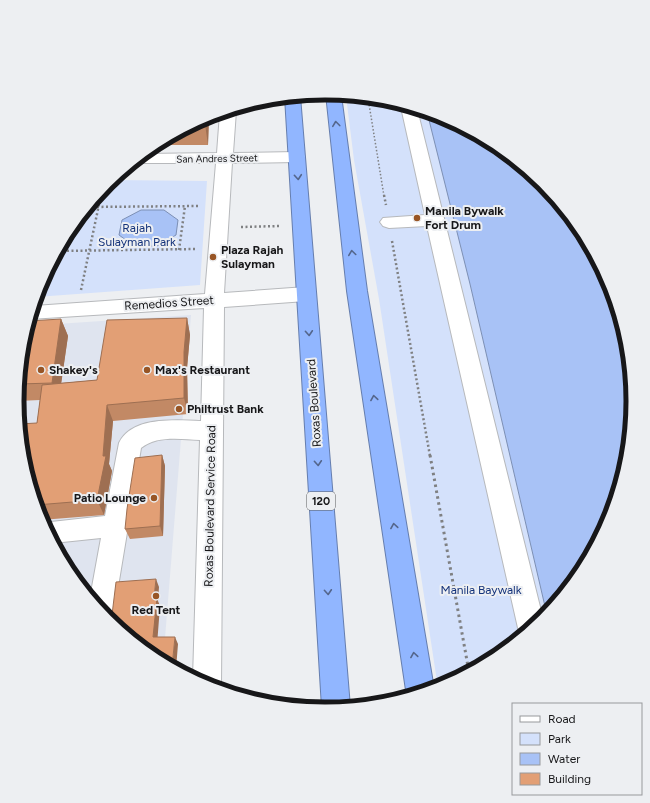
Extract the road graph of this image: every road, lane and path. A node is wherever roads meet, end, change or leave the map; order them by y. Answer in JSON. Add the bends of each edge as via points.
{"nodes":[{"id":1,"x":334,"y":100,"type":"edge"},
{"id":2,"x":293,"y":102,"type":"edge"},
{"id":3,"x":369,"y":104,"type":"edge"},
{"id":4,"x":410,"y":113,"type":"edge"},
{"id":5,"x":228,"y":116,"type":"edge"},
{"id":6,"x":297,"y":157,"type":"junction"},
{"id":7,"x":224,"y":158,"type":"junction"},
{"id":8,"x":147,"y":159,"type":"edge"},
{"id":9,"x":99,"y":203,"type":"edge"},
{"id":10,"x":185,"y":206,"type":"junction"},
{"id":11,"x":197,"y":206,"type":"dead end"},
{"id":12,"x":98,"y":207,"type":"junction"},
{"id":13,"x":435,"y":220,"type":"junction"},
{"id":14,"x":388,"y":222,"type":"junction"},
{"id":15,"x":194,"y":249,"type":"dead end"},
{"id":16,"x":179,"y":250,"type":"junction"},
{"id":17,"x":64,"y":251,"type":"edge"},
{"id":18,"x":89,"y":251,"type":"junction"},
{"id":19,"x":306,"y":294,"type":"junction"},
{"id":20,"x":214,"y":299,"type":"junction"},
{"id":21,"x":76,"y":310,"type":"junction"},
{"id":22,"x":38,"y":313,"type":"edge"},
{"id":23,"x":212,"y":431,"type":"junction"},
{"id":24,"x":116,"y":526,"type":"junction"},
{"id":25,"x":53,"y":531,"type":"edge"},
{"id":26,"x":102,"y":603,"type":"edge"},
{"id":27,"x":530,"y":621,"type":"edge"},
{"id":28,"x":468,"y":666,"type":"edge"},
{"id":29,"x":207,"y":679,"type":"edge"},
{"id":30,"x":419,"y":688,"type":"edge"},
{"id":31,"x":336,"y":702,"type":"edge"}],
"edges":[{"from":30,"to":1,"type":"highway","one_way":true,"via":[[357,291]]},
{"from":2,"to":6,"type":"highway","name":"Roxas Boulevard","number":"120"},
{"from":3,"to":14,"type":"path"},
{"from":4,"to":13,"type":"street"},
{"from":5,"to":7,"type":"street","name":"Roxas Boulevard Service Road"},
{"from":6,"to":7,"type":"street","name":"San Andres Street"},
{"from":6,"to":19,"type":"highway","name":"Roxas Boulevard","number":"120","one_way":true},
{"from":7,"to":8,"type":"street","name":"San Andres Street"},
{"from":7,"to":20,"type":"street","name":"Roxas Boulevard Service Road"},
{"from":9,"to":12,"type":"path"},
{"from":10,"to":11,"type":"path"},
{"from":10,"to":12,"type":"path"},
{"from":10,"to":16,"type":"path"},
{"from":12,"to":18,"type":"path"},
{"from":13,"to":14,"type":"street"},
{"from":13,"to":27,"type":"street"},
{"from":14,"to":28,"type":"path"},
{"from":15,"to":16,"type":"path"},
{"from":16,"to":18,"type":"path"},
{"from":17,"to":18,"type":"path"},
{"from":18,"to":21,"type":"path"},
{"from":19,"to":20,"type":"street","name":"Remedios Street"},
{"from":19,"to":31,"type":"highway","name":"Roxas Boulevard","number":"120","one_way":true},
{"from":20,"to":21,"type":"street","name":"Remedios Street"},
{"from":20,"to":23,"type":"street","name":"Roxas Boulevard Service Road"},
{"from":21,"to":22,"type":"street","name":"Remedios Street"},
{"from":23,"to":24,"type":"street","via":[[145,433],[133,440],[130,443]]},
{"from":23,"to":29,"type":"street","name":"Roxas Boulevard Service Road"},
{"from":24,"to":25,"type":"street"},
{"from":24,"to":26,"type":"street"}]}
